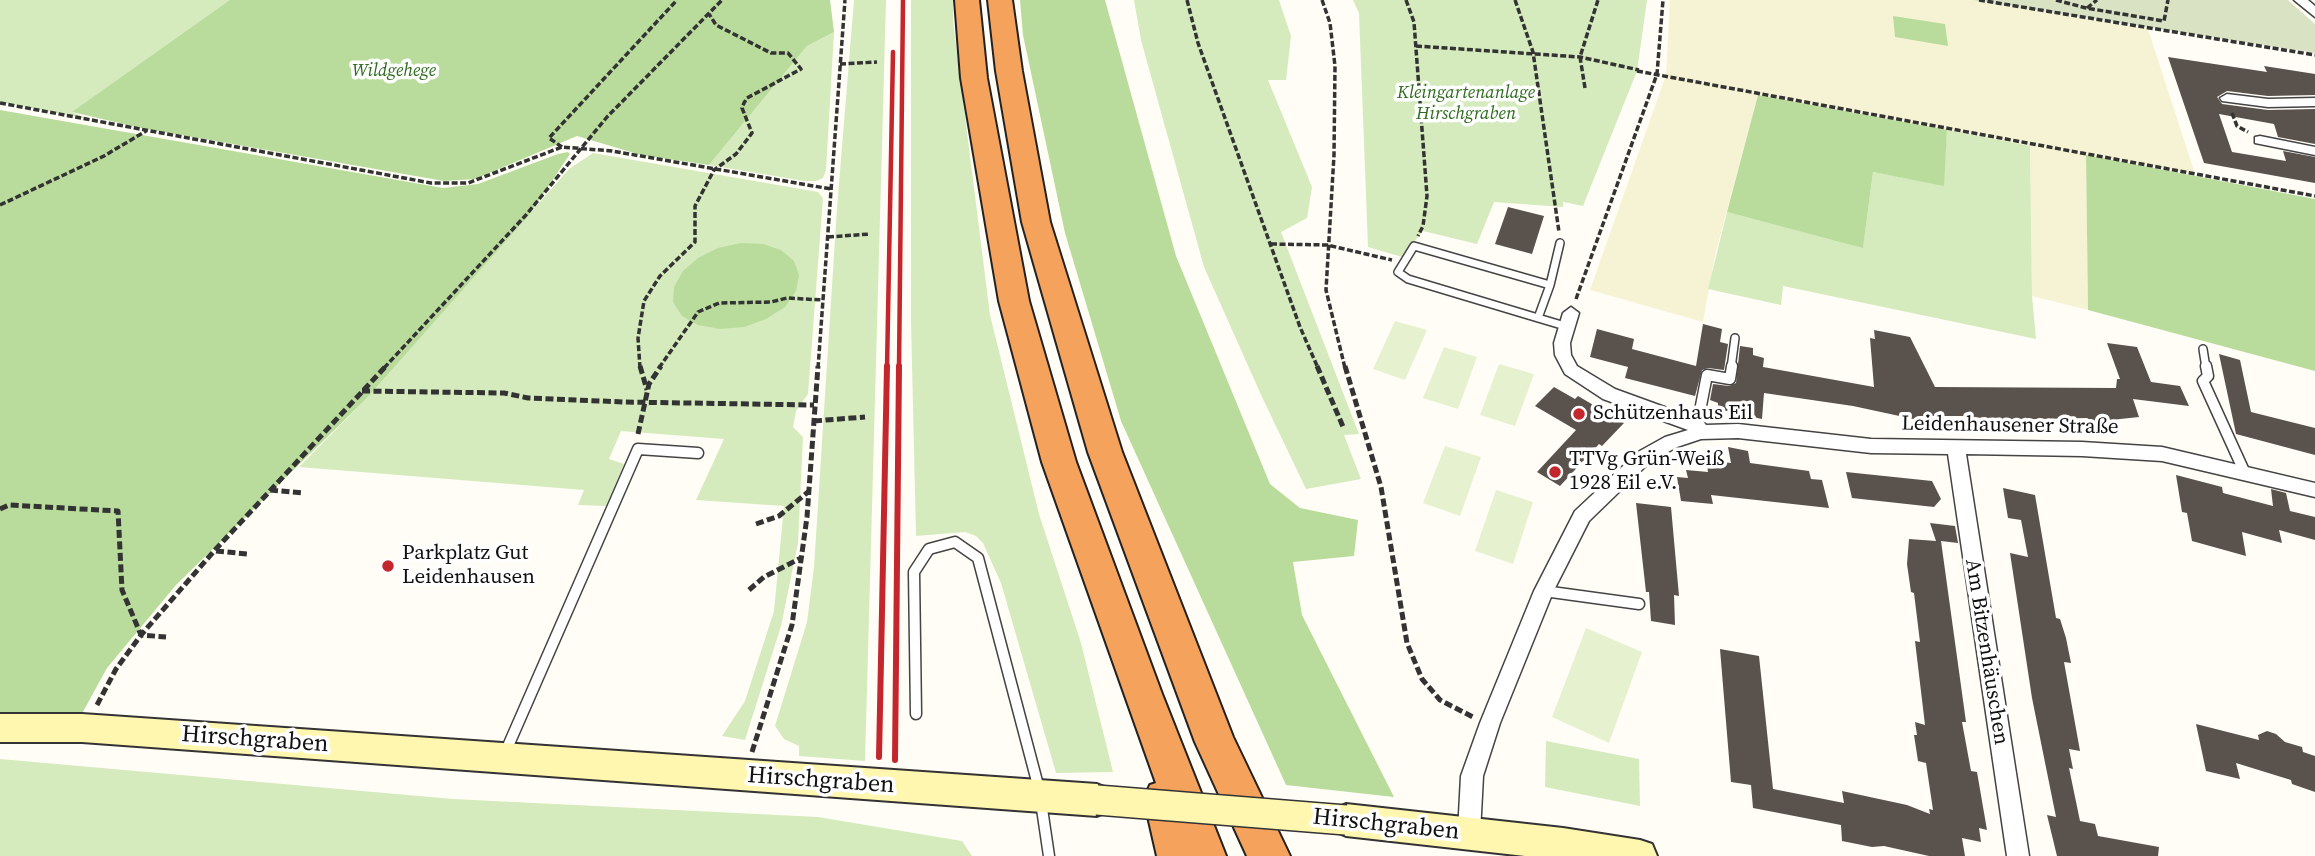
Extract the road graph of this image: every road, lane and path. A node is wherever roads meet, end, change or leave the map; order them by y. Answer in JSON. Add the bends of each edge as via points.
{"nodes":[{"id":1,"x":677,"y":0,"type":"edge"},
{"id":2,"x":723,"y":0,"type":"edge"},
{"id":3,"x":845,"y":0,"type":"edge"},
{"id":4,"x":967,"y":0,"type":"edge"},
{"id":5,"x":1000,"y":0,"type":"edge"},
{"id":6,"x":1187,"y":0,"type":"edge"},
{"id":7,"x":1322,"y":0,"type":"edge"},
{"id":8,"x":1406,"y":0,"type":"edge"},
{"id":9,"x":1515,"y":0,"type":"edge"},
{"id":10,"x":1598,"y":0,"type":"edge"},
{"id":11,"x":1663,"y":0,"type":"edge"},
{"id":12,"x":1979,"y":0,"type":"edge"},
{"id":13,"x":2056,"y":0,"type":"edge"},
{"id":14,"x":2097,"y":0,"type":"edge"},
{"id":15,"x":2168,"y":0,"type":"edge"},
{"id":16,"x":2086,"y":8,"type":"junction"},
{"id":17,"x":709,"y":14,"type":"junction"},
{"id":18,"x":1416,"y":46,"type":"junction"},
{"id":19,"x":1533,"y":52,"type":"junction"},
{"id":20,"x":2315,"y":55,"type":"edge"},
{"id":21,"x":1580,"y":57,"type":"junction"},
{"id":22,"x":877,"y":62,"type":"dead end"},
{"id":23,"x":840,"y":64,"type":"junction"},
{"id":24,"x":1637,"y":71,"type":"dead end"},
{"id":25,"x":1657,"y":74,"type":"junction"},
{"id":26,"x":1585,"y":88,"type":"dead end"},
{"id":27,"x":2227,"y":98,"type":"joint"},
{"id":28,"x":2315,"y":102,"type":"edge"},
{"id":29,"x":0,"y":103,"type":"edge"},
{"id":30,"x":146,"y":131,"type":"junction"},
{"id":31,"x":2260,"y":140,"type":"joint"},
{"id":32,"x":562,"y":147,"type":"junction"},
{"id":33,"x":582,"y":148,"type":"junction"},
{"id":34,"x":2315,"y":151,"type":"edge"},
{"id":35,"x":714,"y":170,"type":"junction"},
{"id":36,"x":831,"y":190,"type":"junction"},
{"id":37,"x":2315,"y":196,"type":"edge"},
{"id":38,"x":0,"y":205,"type":"edge"},
{"id":39,"x":870,"y":234,"type":"dead end"},
{"id":40,"x":828,"y":237,"type":"junction"},
{"id":41,"x":1560,"y":243,"type":"joint"},
{"id":42,"x":1271,"y":244,"type":"junction"},
{"id":43,"x":1327,"y":245,"type":"junction"},
{"id":44,"x":1413,"y":246,"type":"junction"},
{"id":45,"x":1403,"y":263,"type":"junction"},
{"id":46,"x":1550,"y":285,"type":"junction"},
{"id":47,"x":823,"y":300,"type":"junction"},
{"id":48,"x":1538,"y":318,"type":"junction"},
{"id":49,"x":1568,"y":320,"type":"junction"},
{"id":50,"x":1735,"y":338,"type":"dead end"},
{"id":51,"x":2203,"y":349,"type":"dead end"},
{"id":52,"x":647,"y":390,"type":"junction"},
{"id":53,"x":361,"y":391,"type":"junction"},
{"id":54,"x":644,"y":401,"type":"junction"},
{"id":55,"x":814,"y":405,"type":"junction"},
{"id":56,"x":865,"y":417,"type":"dead end"},
{"id":57,"x":813,"y":421,"type":"junction"},
{"id":58,"x":1343,"y":429,"type":"dead end"},
{"id":59,"x":1699,"y":429,"type":"junction"},
{"id":60,"x":1956,"y":448,"type":"junction"},
{"id":61,"x":638,"y":449,"type":"junction"},
{"id":62,"x":698,"y":453,"type":"dead end"},
{"id":63,"x":2244,"y":471,"type":"junction"},
{"id":64,"x":269,"y":490,"type":"junction"},
{"id":65,"x":2315,"y":490,"type":"edge"},
{"id":66,"x":809,"y":492,"type":"junction"},
{"id":67,"x":303,"y":493,"type":"dead end"},
{"id":68,"x":0,"y":509,"type":"edge"},
{"id":69,"x":756,"y":524,"type":"dead end"},
{"id":70,"x":215,"y":550,"type":"junction"},
{"id":71,"x":247,"y":554,"type":"dead end"},
{"id":72,"x":801,"y":558,"type":"junction"},
{"id":73,"x":750,"y":590,"type":"dead end"},
{"id":74,"x":1545,"y":591,"type":"junction"},
{"id":75,"x":1639,"y":604,"type":"dead end"},
{"id":76,"x":141,"y":635,"type":"junction"},
{"id":77,"x":166,"y":637,"type":"dead end"},
{"id":78,"x":1142,"y":694,"type":"junction"},
{"id":79,"x":916,"y":714,"type":"dead end"},
{"id":80,"x":1490,"y":723,"type":"junction"},
{"id":81,"x":0,"y":728,"type":"edge"},
{"id":82,"x":82,"y":728,"type":"junction"},
{"id":83,"x":755,"y":739,"type":"dead end"},
{"id":84,"x":503,"y":758,"type":"junction"},
{"id":85,"x":1041,"y":796,"type":"junction"},
{"id":86,"x":1469,"y":833,"type":"junction"},
{"id":87,"x":1049,"y":856,"type":"edge"},
{"id":88,"x":1178,"y":856,"type":"edge"},
{"id":89,"x":1205,"y":856,"type":"edge"},
{"id":90,"x":1269,"y":856,"type":"edge"},
{"id":91,"x":1640,"y":856,"type":"edge"},
{"id":92,"x":2018,"y":856,"type":"edge"}],
"edges":[{"from":1,"to":32,"type":"path","via":[[549,138]]},
{"from":2,"to":17,"type":"path"},
{"from":3,"to":23,"type":"path"},
{"from":4,"to":78,"type":"highway","via":[[974,78],[1014,301],[1059,462]]},
{"from":5,"to":90,"type":"highway","via":[[1036,222],[1105,452],[1215,742]]},
{"from":6,"to":42,"type":"path","via":[[1198,43]]},
{"from":7,"to":43,"type":"path","via":[[1333,44],[1335,90]]},
{"from":8,"to":18,"type":"path"},
{"from":9,"to":19,"type":"path"},
{"from":10,"to":21,"type":"path"},
{"from":11,"to":25,"type":"path"},
{"from":12,"to":20,"type":"path"},
{"from":13,"to":16,"type":"path"},
{"from":14,"to":16,"type":"path"},
{"from":15,"to":16,"type":"path","via":[[2164,21]]},
{"from":17,"to":33,"type":"path"},
{"from":17,"to":35,"type":"path","via":[[716,26],[771,53],[788,53],[801,69],[747,98],[742,108],[752,133],[736,154]]},
{"from":18,"to":19,"type":"path"},
{"from":18,"to":44,"type":"path","via":[[1427,196],[1423,226]]},
{"from":19,"to":21,"type":"path"},
{"from":19,"to":41,"type":"path"},
{"from":21,"to":25,"type":"path"},
{"from":21,"to":26,"type":"path"},
{"from":22,"to":23,"type":"path"},
{"from":23,"to":36,"type":"path"},
{"from":24,"to":25,"type":"path"},
{"from":25,"to":37,"type":"path"},
{"from":25,"to":49,"type":"path"},
{"from":27,"to":28,"type":"street"},
{"from":27,"to":31,"type":"path","via":[[2238,126]]},
{"from":29,"to":30,"type":"path"},
{"from":30,"to":32,"type":"path","via":[[431,183],[468,183]]},
{"from":30,"to":38,"type":"path"},
{"from":31,"to":34,"type":"street"},
{"from":32,"to":33,"type":"path"},
{"from":33,"to":35,"type":"path"},
{"from":33,"to":53,"type":"path","via":[[526,215]]},
{"from":35,"to":36,"type":"path"},
{"from":35,"to":52,"type":"path","via":[[695,206],[695,242],[660,276],[644,301],[638,338],[640,374]]},
{"from":36,"to":40,"type":"path"},
{"from":39,"to":40,"type":"path"},
{"from":40,"to":47,"type":"path"},
{"from":41,"to":46,"type":"lane"},
{"from":42,"to":43,"type":"path"},
{"from":42,"to":58,"type":"path"},
{"from":43,"to":45,"type":"path"},
{"from":43,"to":80,"type":"path","via":[[1326,290],[1334,331],[1381,487],[1407,643],[1422,679],[1440,699],[1463,714]]},
{"from":44,"to":45,"type":"lane"},
{"from":44,"to":46,"type":"lane"},
{"from":45,"to":48,"type":"lane","via":[[1398,272],[1408,279]]},
{"from":46,"to":48,"type":"lane"},
{"from":47,"to":52,"type":"path","via":[[719,303],[698,312]]},
{"from":47,"to":55,"type":"path"},
{"from":48,"to":49,"type":"lane"},
{"from":49,"to":59,"type":"street","name":"Leidenhausener Straße","via":[[1563,355],[1571,370],[1609,394]]},
{"from":50,"to":59,"type":"lane","via":[[1730,379],[1707,374]]},
{"from":51,"to":63,"type":"lane","via":[[2208,376],[2203,381]]},
{"from":52,"to":54,"type":"path"},
{"from":53,"to":54,"type":"path"},
{"from":53,"to":64,"type":"path"},
{"from":54,"to":55,"type":"path"},
{"from":54,"to":61,"type":"path"},
{"from":55,"to":57,"type":"path"},
{"from":56,"to":57,"type":"path"},
{"from":57,"to":66,"type":"path"},
{"from":59,"to":60,"type":"street","name":"Leidenhausener Straße","via":[[1871,446]]},
{"from":59,"to":74,"type":"street","name":"Leidenhausener Straße","via":[[1644,457],[1582,516]]},
{"from":60,"to":63,"type":"street","name":"Leidenhausener Straße","via":[[2162,454]]},
{"from":60,"to":92,"type":"street","name":"Am Bitzenhäuschen"},
{"from":61,"to":62,"type":"lane"},
{"from":61,"to":84,"type":"lane"},
{"from":63,"to":65,"type":"street","name":"Leidenhausener Straße"},
{"from":64,"to":67,"type":"path"},
{"from":64,"to":70,"type":"path"},
{"from":66,"to":69,"type":"path","via":[[779,516]]},
{"from":66,"to":72,"type":"path"},
{"from":68,"to":76,"type":"path","via":[[9,505],[118,511],[122,590]]},
{"from":70,"to":71,"type":"path"},
{"from":70,"to":76,"type":"path"},
{"from":72,"to":73,"type":"path"},
{"from":72,"to":83,"type":"path","via":[[792,625]]},
{"from":74,"to":75,"type":"lane"},
{"from":74,"to":80,"type":"street","name":"Leidenhausener Straße"},
{"from":76,"to":77,"type":"path"},
{"from":76,"to":82,"type":"path"},
{"from":78,"to":88,"type":"highway"},
{"from":78,"to":89,"type":"highway"},
{"from":79,"to":85,"type":"lane","via":[[914,572],[929,549],[956,542],[978,558]]},
{"from":80,"to":86,"type":"street","name":"Leidenhausener Straße","via":[[1472,776]]},
{"from":81,"to":82,"type":"street","name":"Hirschgraben"},
{"from":82,"to":84,"type":"street","name":"Hirschgraben"},
{"from":84,"to":85,"type":"street","name":"Hirschgraben"},
{"from":85,"to":86,"type":"street","name":"Hirschgraben","bridge":true},
{"from":85,"to":87,"type":"lane"},
{"from":86,"to":91,"type":"street","name":"Hirschgraben"}]}
